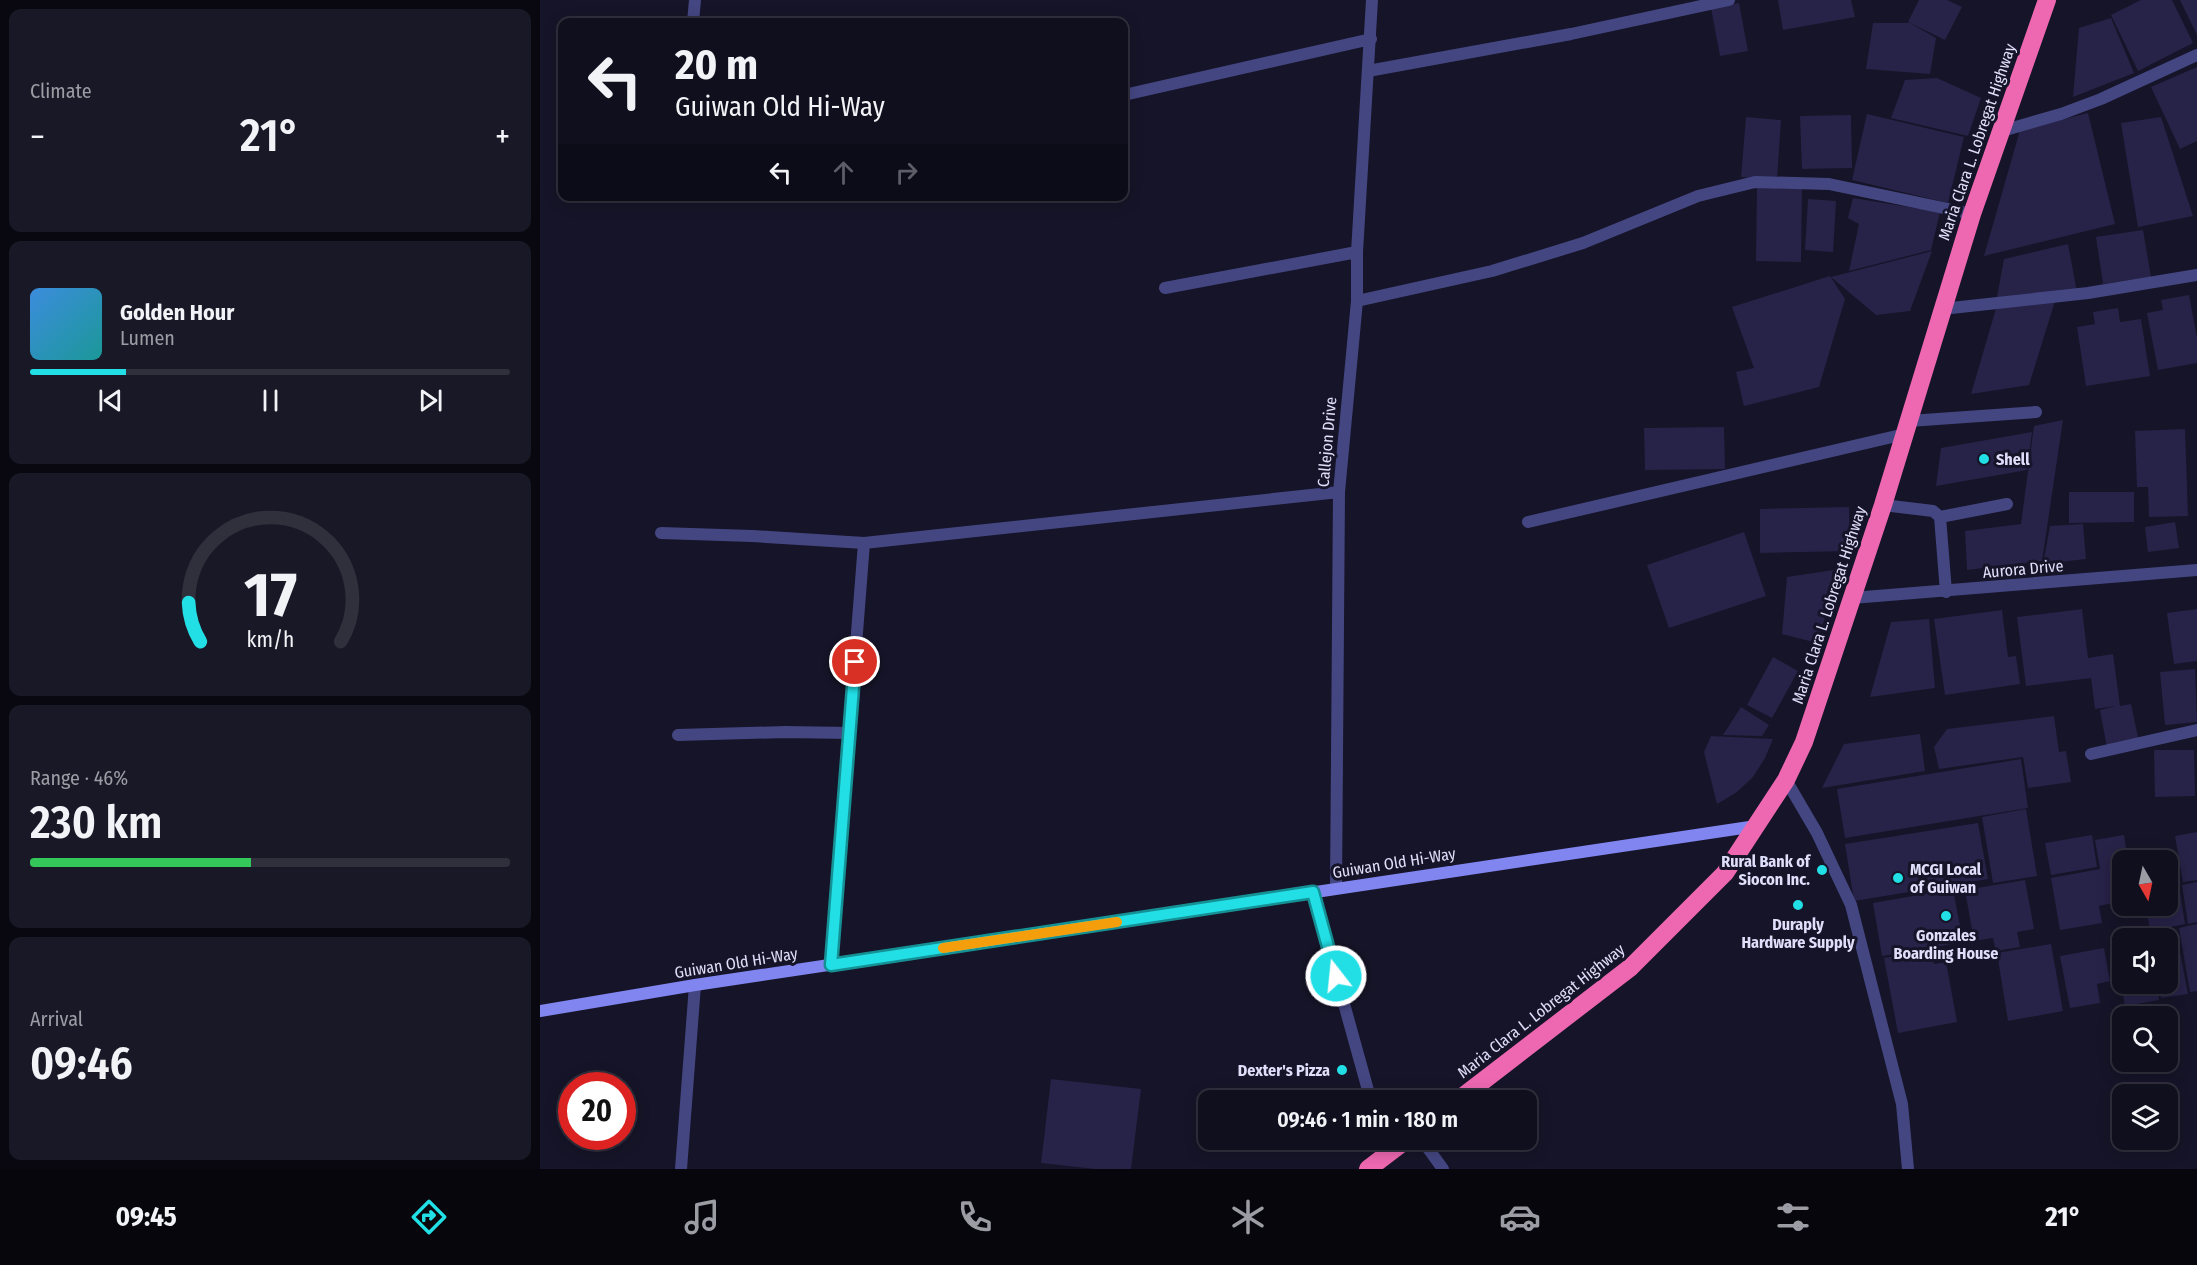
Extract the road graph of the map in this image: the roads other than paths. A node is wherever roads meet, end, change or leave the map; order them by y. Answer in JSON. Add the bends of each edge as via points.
{"nodes":[{"id":1,"x":694,"y":0,"type":"edge"},
{"id":2,"x":1372,"y":0,"type":"edge"},
{"id":3,"x":1729,"y":0,"type":"edge"},
{"id":4,"x":2047,"y":0,"type":"edge"},
{"id":5,"x":693,"y":18,"type":"edge"},
{"id":6,"x":1371,"y":39,"type":"junction"},
{"id":7,"x":2197,"y":55,"type":"edge"},
{"id":8,"x":1368,"y":71,"type":"junction"},
{"id":9,"x":1128,"y":94,"type":"edge"},
{"id":10,"x":2002,"y":131,"type":"junction"},
{"id":11,"x":1972,"y":214,"type":"junction"},
{"id":12,"x":1357,"y":252,"type":"junction"},
{"id":13,"x":2197,"y":275,"type":"edge"},
{"id":14,"x":1165,"y":288,"type":"dead end"},
{"id":15,"x":1357,"y":301,"type":"junction"},
{"id":16,"x":1942,"y":309,"type":"junction"},
{"id":17,"x":2036,"y":412,"type":"dead end"},
{"id":18,"x":1907,"y":427,"type":"junction"},
{"id":19,"x":1339,"y":492,"type":"junction"},
{"id":20,"x":2007,"y":504,"type":"dead end"},
{"id":21,"x":1883,"y":505,"type":"junction"},
{"id":22,"x":1941,"y":517,"type":"junction"},
{"id":23,"x":1527,"y":522,"type":"dead end"},
{"id":24,"x":661,"y":533,"type":"dead end"},
{"id":25,"x":864,"y":543,"type":"junction"},
{"id":26,"x":2197,"y":570,"type":"edge"},
{"id":27,"x":1946,"y":592,"type":"junction"},
{"id":28,"x":1852,"y":598,"type":"junction"},
{"id":29,"x":2197,"y":730,"type":"edge"},
{"id":30,"x":850,"y":733,"type":"junction"},
{"id":31,"x":678,"y":735,"type":"dead end"},
{"id":32,"x":2091,"y":754,"type":"dead end"},
{"id":33,"x":1785,"y":780,"type":"junction"},
{"id":34,"x":1756,"y":826,"type":"junction"},
{"id":35,"x":1336,"y":888,"type":"junction"},
{"id":36,"x":1313,"y":892,"type":"junction"},
{"id":37,"x":831,"y":965,"type":"junction"},
{"id":38,"x":695,"y":985,"type":"junction"},
{"id":39,"x":540,"y":1011,"type":"edge"},
{"id":40,"x":1368,"y":1090,"type":"edge"},
{"id":41,"x":1471,"y":1090,"type":"edge"},
{"id":42,"x":1382,"y":1150,"type":"edge"},
{"id":43,"x":1429,"y":1150,"type":"edge"},
{"id":44,"x":681,"y":1169,"type":"edge"},
{"id":45,"x":1368,"y":1169,"type":"edge"},
{"id":46,"x":1443,"y":1169,"type":"edge"},
{"id":47,"x":1908,"y":1169,"type":"edge"}],
"edges":[{"from":1,"to":5,"type":"street"},
{"from":2,"to":6,"type":"street","name":"Callejon Drive"},
{"from":3,"to":8,"type":"street"},
{"from":4,"to":10,"type":"highway","name":"Maria Clara L. Lobregat Highway"},
{"from":6,"to":8,"type":"street","name":"Callejon Drive"},
{"from":6,"to":9,"type":"street"},
{"from":7,"to":10,"type":"street","via":[[2101,99]]},
{"from":8,"to":12,"type":"street","name":"Callejon Drive"},
{"from":10,"to":11,"type":"highway","name":"Maria Clara L. Lobregat Highway"},
{"from":11,"to":15,"type":"street","via":[[1829,184],[1755,182],[1698,196],[1583,243],[1492,271]]},
{"from":11,"to":16,"type":"highway","name":"Maria Clara L. Lobregat Highway"},
{"from":12,"to":14,"type":"street"},
{"from":12,"to":15,"type":"street","name":"Callejon Drive"},
{"from":13,"to":16,"type":"street"},
{"from":15,"to":19,"type":"street","name":"Callejon Drive"},
{"from":16,"to":18,"type":"highway","name":"Maria Clara L. Lobregat Highway"},
{"from":17,"to":18,"type":"street"},
{"from":18,"to":21,"type":"highway","name":"Maria Clara L. Lobregat Highway"},
{"from":18,"to":23,"type":"street"},
{"from":19,"to":25,"type":"street"},
{"from":19,"to":35,"type":"street","name":"Callejon Drive"},
{"from":20,"to":22,"type":"street"},
{"from":21,"to":22,"type":"street","via":[[1933,511]]},
{"from":21,"to":28,"type":"highway","name":"Maria Clara L. Lobregat Highway"},
{"from":22,"to":27,"type":"street"},
{"from":24,"to":25,"type":"street"},
{"from":25,"to":30,"type":"street"},
{"from":26,"to":27,"type":"street","name":"Aurora Drive"},
{"from":27,"to":28,"type":"street","name":"Aurora Drive"},
{"from":28,"to":33,"type":"highway","name":"Maria Clara L. Lobregat Highway","via":[[1804,742]]},
{"from":29,"to":32,"type":"street"},
{"from":30,"to":31,"type":"street"},
{"from":30,"to":37,"type":"street"},
{"from":33,"to":34,"type":"highway","name":"Maria Clara L. Lobregat Highway"},
{"from":33,"to":47,"type":"street","via":[[1817,833],[1851,905],[1902,1104]]},
{"from":34,"to":35,"type":"street","name":"Guiwan Old Hi-Way"},
{"from":34,"to":41,"type":"highway","name":"Maria Clara L. Lobregat Highway","via":[[1725,873],[1631,967]]},
{"from":35,"to":36,"type":"street","name":"Guiwan Old Hi-Way"},
{"from":36,"to":37,"type":"street","name":"Guiwan Old Hi-Way"},
{"from":36,"to":40,"type":"street"},
{"from":37,"to":38,"type":"street","name":"Guiwan Old Hi-Way"},
{"from":38,"to":39,"type":"street","name":"Guiwan Old Hi-Way"},
{"from":38,"to":44,"type":"street"},
{"from":42,"to":45,"type":"highway"},
{"from":43,"to":46,"type":"street"}]}
